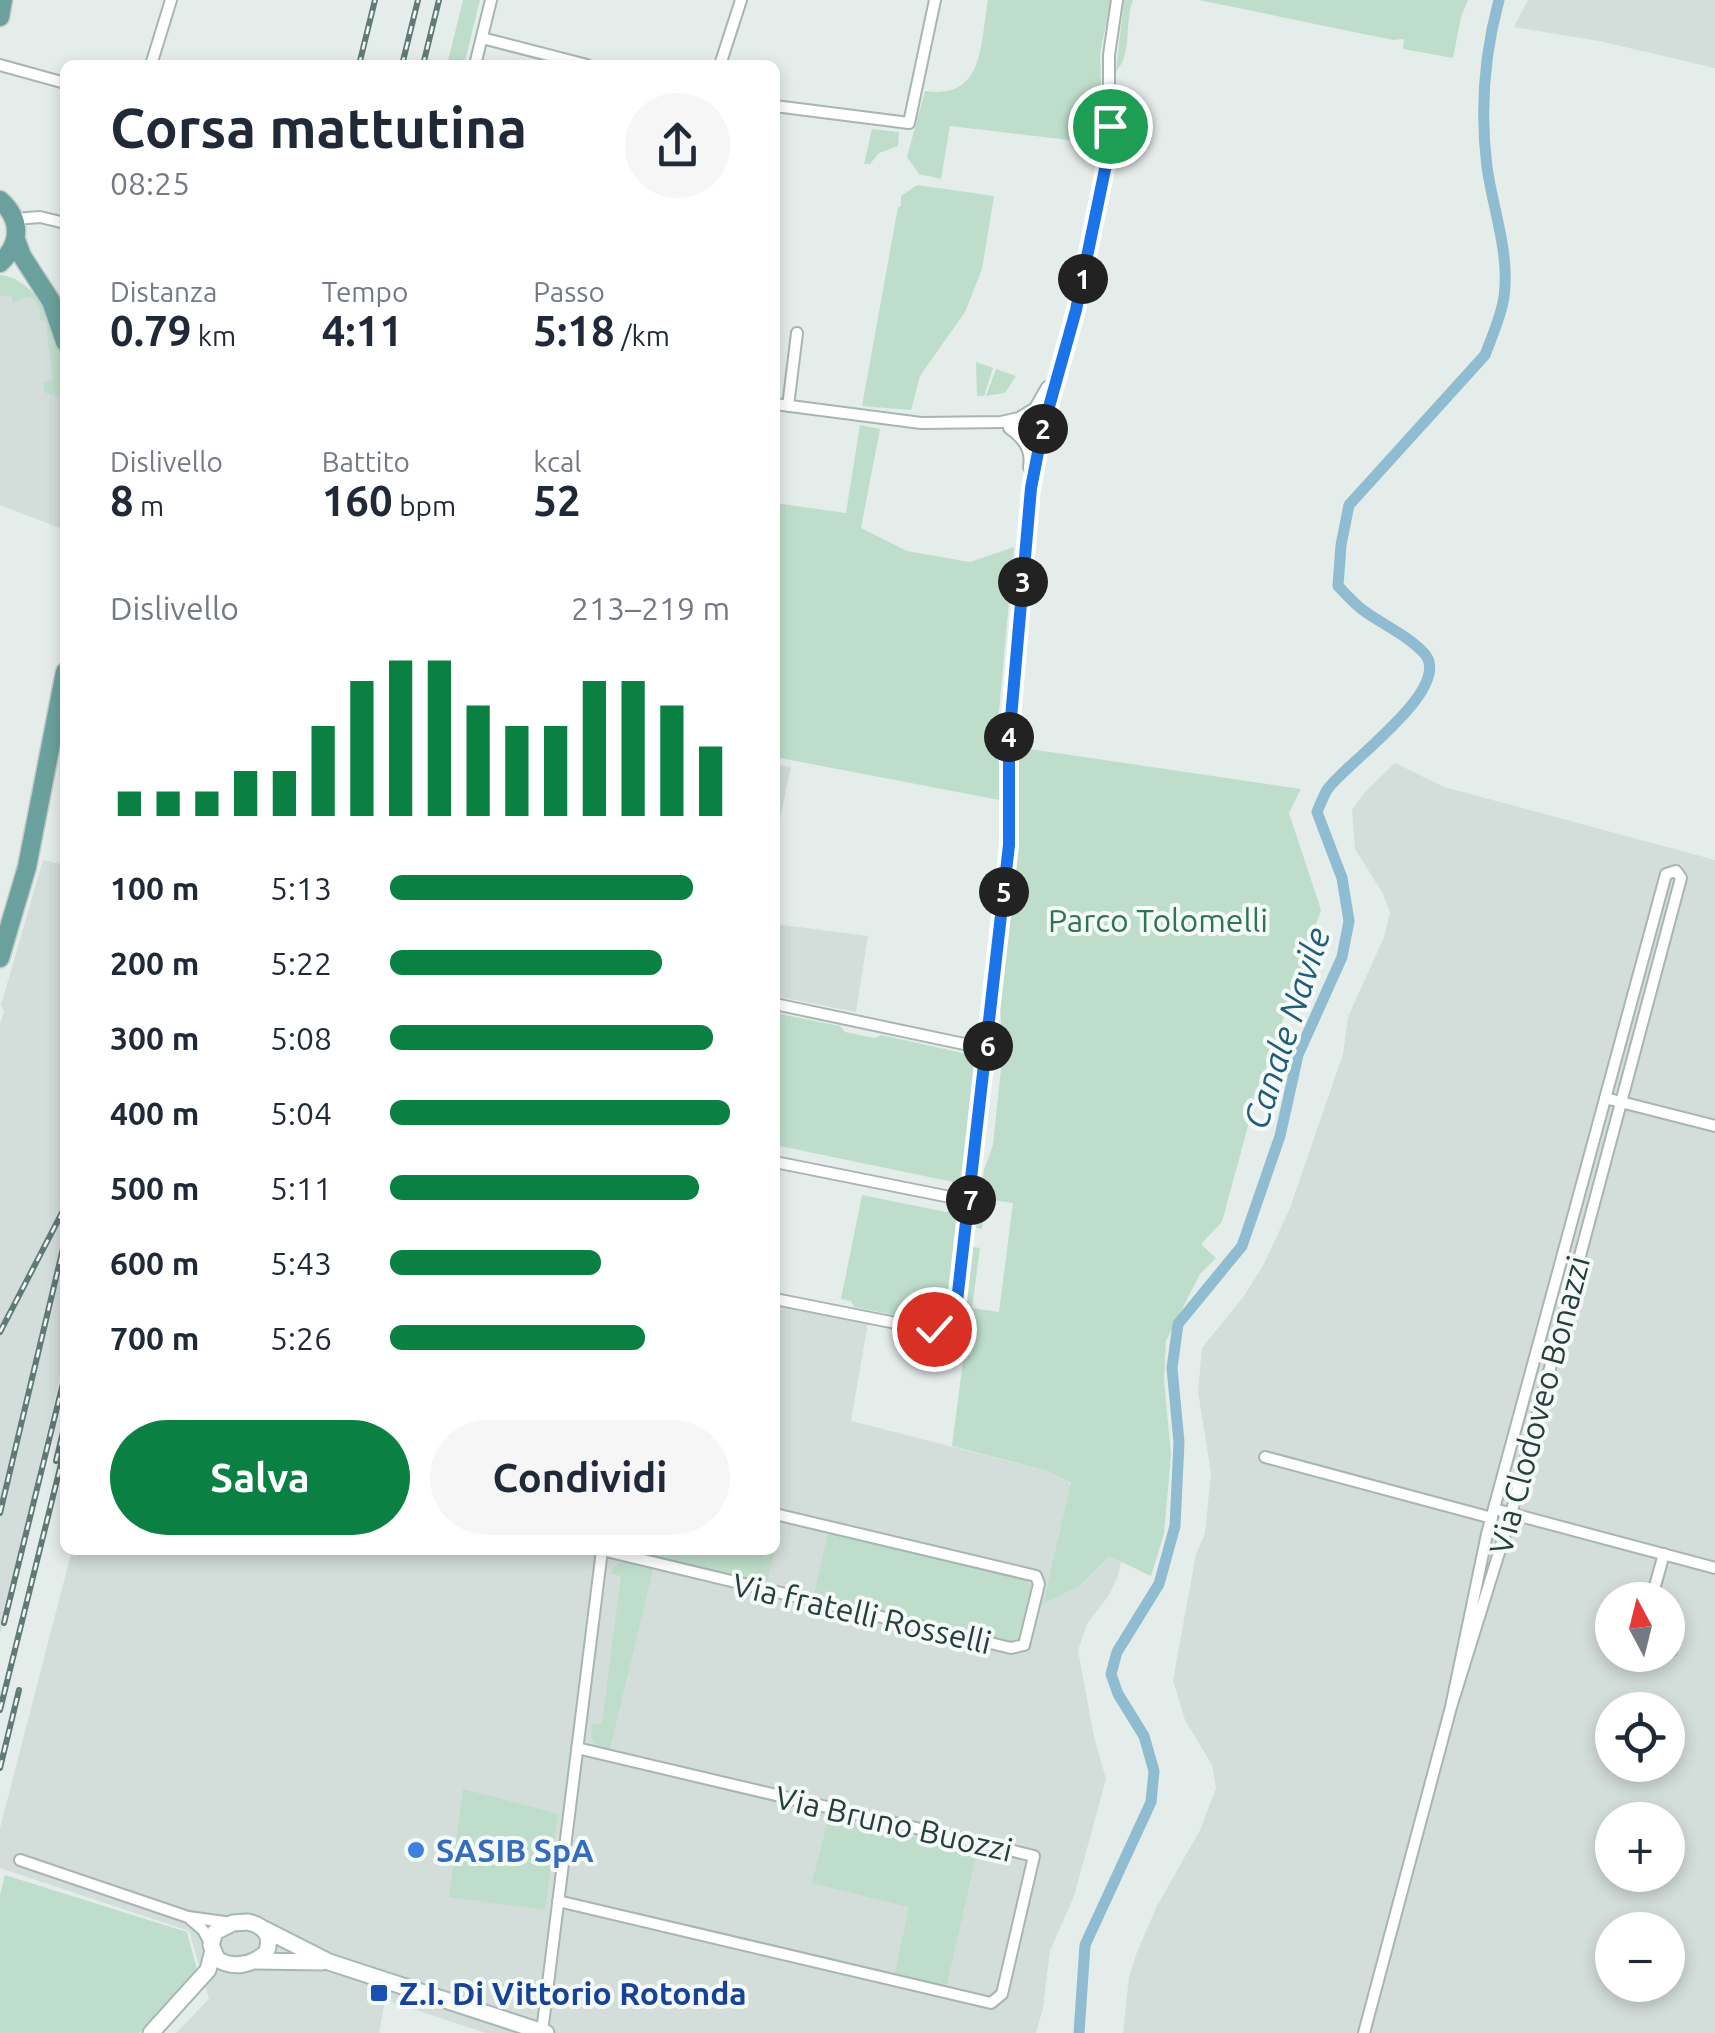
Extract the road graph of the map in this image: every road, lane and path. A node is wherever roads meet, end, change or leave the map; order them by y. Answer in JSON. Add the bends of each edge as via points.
{"nodes":[{"id":1,"x":4,"y":0,"type":"edge"},
{"id":2,"x":172,"y":0,"type":"edge"},
{"id":3,"x":490,"y":0,"type":"edge"},
{"id":4,"x":741,"y":0,"type":"edge"},
{"id":5,"x":935,"y":0,"type":"edge"},
{"id":6,"x":1117,"y":0,"type":"edge"},
{"id":7,"x":0,"y":17,"type":"edge"},
{"id":8,"x":482,"y":38,"type":"junction"},
{"id":9,"x":153,"y":60,"type":"edge"},
{"id":10,"x":477,"y":60,"type":"edge"},
{"id":11,"x":567,"y":60,"type":"edge"},
{"id":12,"x":722,"y":60,"type":"edge"},
{"id":13,"x":0,"y":65,"type":"edge"},
{"id":14,"x":60,"y":82,"type":"edge"},
{"id":15,"x":780,"y":107,"type":"edge"},
{"id":16,"x":1,"y":198,"type":"edge"},
{"id":17,"x":15,"y":219,"type":"junction"},
{"id":18,"x":60,"y":222,"type":"edge"},
{"id":19,"x":16,"y":240,"type":"junction"},
{"id":20,"x":0,"y":266,"type":"edge"},
{"id":21,"x":40,"y":283,"type":"junction"},
{"id":22,"x":1074,"y":320,"type":"junction"},
{"id":23,"x":60,"y":327,"type":"edge"},
{"id":24,"x":797,"y":334,"type":"dead end"},
{"id":25,"x":780,"y":405,"type":"edge"},
{"id":26,"x":788,"y":406,"type":"junction"},
{"id":27,"x":1008,"y":423,"type":"junction"},
{"id":28,"x":1042,"y":432,"type":"junction"},
{"id":29,"x":1029,"y":512,"type":"junction"},
{"id":30,"x":60,"y":698,"type":"edge"},
{"id":31,"x":0,"y":958,"type":"edge"},
{"id":32,"x":780,"y":1005,"type":"edge"},
{"id":33,"x":988,"y":1050,"type":"junction"},
{"id":34,"x":1606,"y":1098,"type":"junction"},
{"id":35,"x":1620,"y":1101,"type":"junction"},
{"id":36,"x":1715,"y":1126,"type":"edge"},
{"id":37,"x":780,"y":1163,"type":"edge"},
{"id":38,"x":970,"y":1202,"type":"junction"},
{"id":39,"x":780,"y":1300,"type":"edge"},
{"id":40,"x":1265,"y":1457,"type":"dead end"},
{"id":41,"x":1493,"y":1513,"type":"junction"},
{"id":42,"x":1511,"y":1514,"type":"junction"},
{"id":43,"x":780,"y":1515,"type":"edge"},
{"id":44,"x":1664,"y":1554,"type":"junction"},
{"id":45,"x":601,"y":1555,"type":"edge"},
{"id":46,"x":623,"y":1555,"type":"edge"},
{"id":47,"x":1715,"y":1568,"type":"edge"},
{"id":48,"x":1657,"y":1582,"type":"edge"},
{"id":49,"x":1451,"y":1707,"type":"junction"},
{"id":50,"x":577,"y":1748,"type":"junction"},
{"id":51,"x":20,"y":1860,"type":"dead end"},
{"id":52,"x":558,"y":1901,"type":"junction"},
{"id":53,"x":188,"y":1917,"type":"junction"},
{"id":54,"x":233,"y":1923,"type":"junction"},
{"id":55,"x":264,"y":1929,"type":"junction"},
{"id":56,"x":212,"y":1949,"type":"junction"},
{"id":57,"x":330,"y":1962,"type":"junction"},
{"id":58,"x":248,"y":1963,"type":"junction"},
{"id":59,"x":192,"y":1990,"type":"junction"},
{"id":60,"x":544,"y":2032,"type":"edge"},
{"id":61,"x":150,"y":2033,"type":"edge"},
{"id":62,"x":1364,"y":2033,"type":"edge"}],
"edges":[{"from":1,"to":7,"type":"main road"},
{"from":2,"to":9,"type":"street"},
{"from":3,"to":8,"type":"street"},
{"from":4,"to":12,"type":"street"},
{"from":5,"to":15,"type":"street","via":[[909,123]]},
{"from":6,"to":22,"type":"street","via":[[1109,56],[1109,150]]},
{"from":8,"to":10,"type":"street"},
{"from":8,"to":11,"type":"street"},
{"from":13,"to":14,"type":"street"},
{"from":16,"to":17,"type":"main road"},
{"from":17,"to":18,"type":"street"},
{"from":17,"to":19,"type":"main road"},
{"from":19,"to":20,"type":"main road"},
{"from":19,"to":21,"type":"main road"},
{"from":20,"to":21,"type":"main road"},
{"from":21,"to":23,"type":"main road"},
{"from":22,"to":27,"type":"street","via":[[1045,396]]},
{"from":22,"to":28,"type":"street"},
{"from":24,"to":26,"type":"street"},
{"from":25,"to":26,"type":"street"},
{"from":26,"to":27,"type":"street","via":[[921,423]]},
{"from":27,"to":28,"type":"street"},
{"from":27,"to":29,"type":"street","via":[[1030,458]]},
{"from":28,"to":29,"type":"street"},
{"from":29,"to":33,"type":"street","via":[[1009,741],[1009,845]]},
{"from":30,"to":31,"type":"main road","via":[[27,867]]},
{"from":32,"to":33,"type":"street"},
{"from":33,"to":38,"type":"street"},
{"from":34,"to":35,"type":"street"},
{"from":34,"to":35,"type":"street","name":"Via Clodoveo Bonazzi","via":[[1666,874],[1676,870],[1681,878]]},
{"from":34,"to":41,"type":"street","name":"Via Clodoveo Bonazzi"},
{"from":35,"to":36,"type":"street"},
{"from":35,"to":42,"type":"street","name":"Via Clodoveo Bonazzi"},
{"from":37,"to":38,"type":"street"},
{"from":38,"to":39,"type":"street","via":[[956,1310],[942,1326],[911,1327]]},
{"from":40,"to":41,"type":"street","name":"Via Clodoveo Bonazzi"},
{"from":41,"to":42,"type":"street"},
{"from":41,"to":49,"type":"street","name":"Via Clodoveo Bonazzi"},
{"from":42,"to":44,"type":"street"},
{"from":42,"to":49,"type":"street","name":"Via Clodoveo Bonazzi"},
{"from":43,"to":46,"type":"street","name":"Via fratelli Rosselli","via":[[1036,1576],[1024,1645],[1011,1648]]},
{"from":44,"to":47,"type":"street"},
{"from":44,"to":48,"type":"street"},
{"from":45,"to":50,"type":"street"},
{"from":49,"to":62,"type":"street","name":"Via Clodoveo Bonazzi"},
{"from":50,"to":52,"type":"street"},
{"from":50,"to":52,"type":"street","name":"Via Bruno Buozzi","via":[[1034,1856],[1002,1994],[990,2003]]},
{"from":51,"to":53,"type":"street"},
{"from":52,"to":60,"type":"street"},
{"from":53,"to":54,"type":"street"},
{"from":53,"to":56,"type":"street"},
{"from":54,"to":55,"type":"street"},
{"from":54,"to":56,"type":"street","via":[[215,1932]]},
{"from":55,"to":57,"type":"street"},
{"from":55,"to":58,"type":"street","via":[[268,1945]]},
{"from":56,"to":58,"type":"street","via":[[223,1963]]},
{"from":56,"to":59,"type":"street","via":[[208,1970]]},
{"from":57,"to":58,"type":"street"},
{"from":57,"to":60,"type":"street"},
{"from":58,"to":59,"type":"street"},
{"from":59,"to":61,"type":"street"}]}
